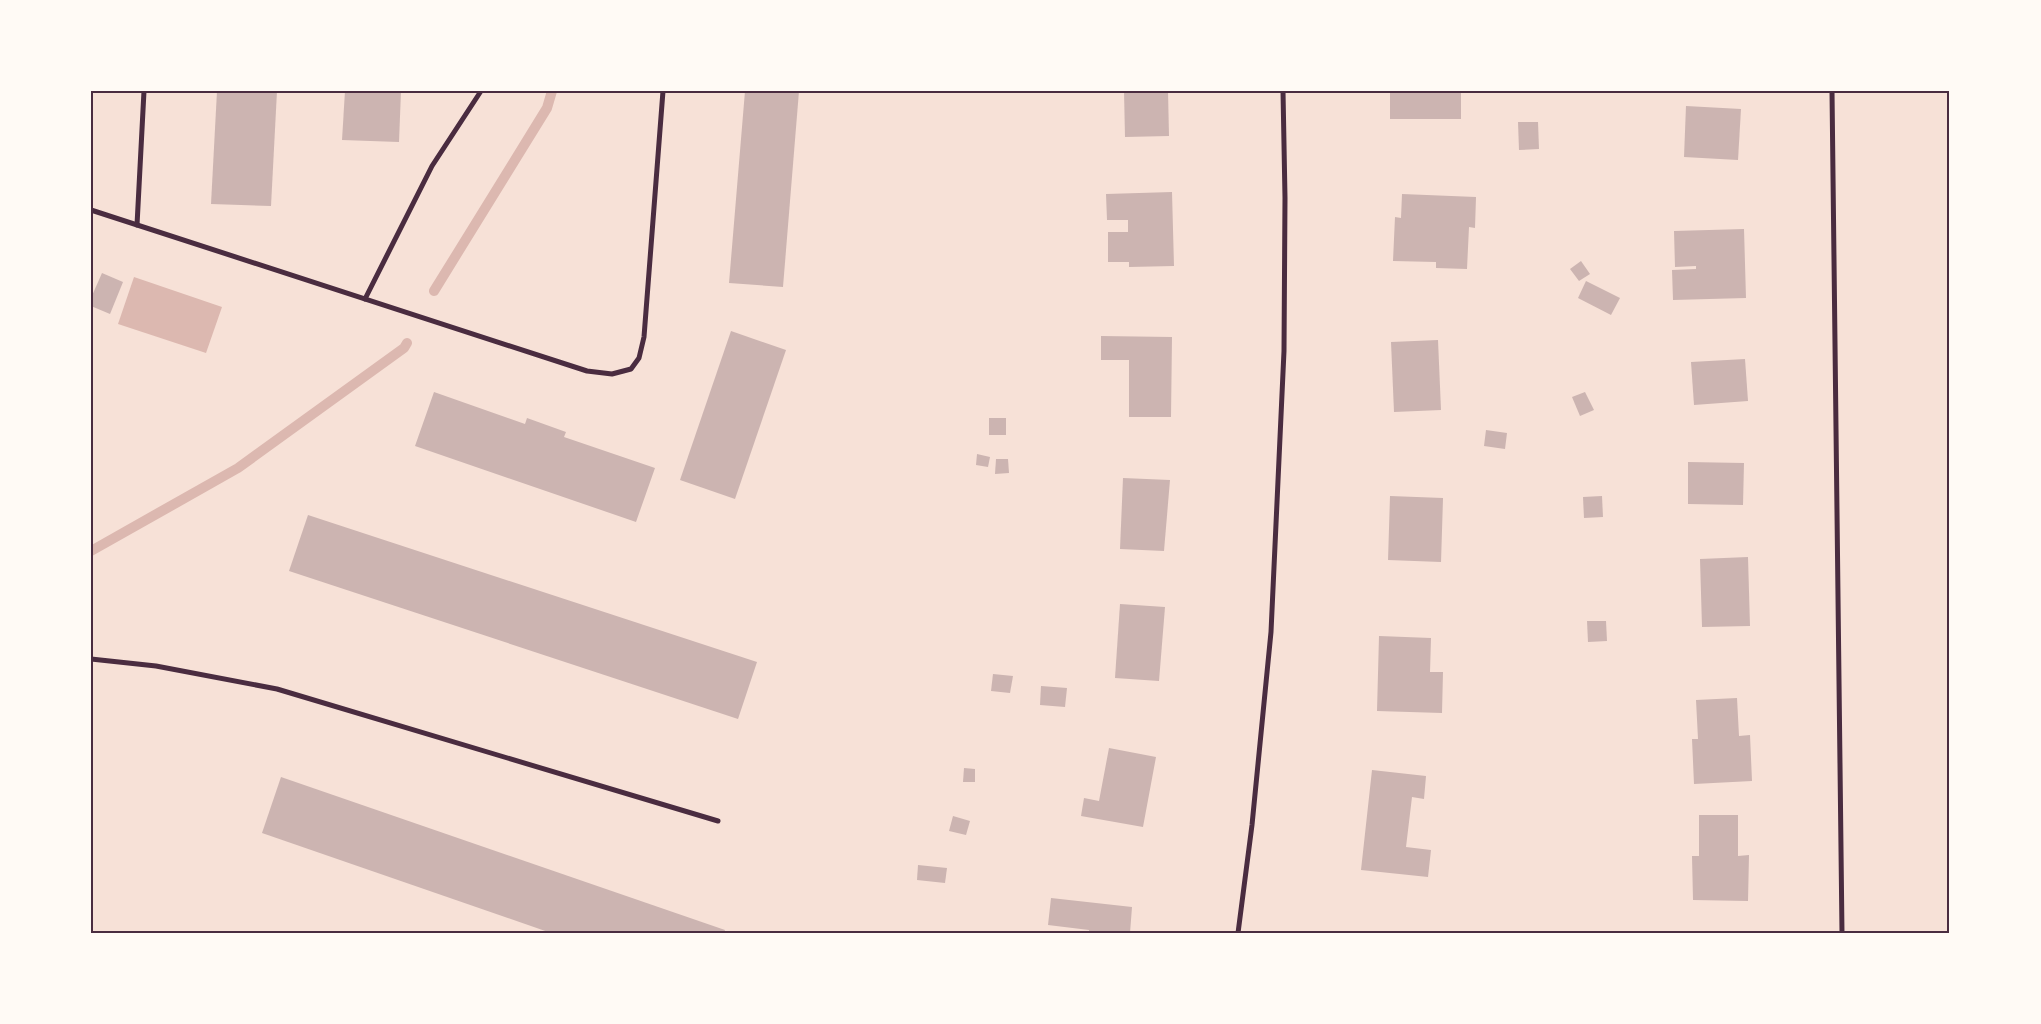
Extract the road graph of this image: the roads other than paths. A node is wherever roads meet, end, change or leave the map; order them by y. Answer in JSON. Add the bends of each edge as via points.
{"nodes":[{"id":1,"x":144,"y":91,"type":"edge"},
{"id":2,"x":481,"y":91,"type":"edge"},
{"id":3,"x":662,"y":91,"type":"edge"},
{"id":4,"x":1283,"y":91,"type":"edge"},
{"id":5,"x":1832,"y":91,"type":"edge"},
{"id":6,"x":91,"y":210,"type":"edge"},
{"id":7,"x":137,"y":225,"type":"junction"},
{"id":8,"x":365,"y":299,"type":"junction"},
{"id":9,"x":91,"y":659,"type":"edge"},
{"id":10,"x":718,"y":821,"type":"dead end"},
{"id":11,"x":1238,"y":933,"type":"edge"},
{"id":12,"x":1842,"y":933,"type":"edge"}],
"edges":[{"from":1,"to":7,"type":"street"},
{"from":2,"to":8,"type":"street","via":[[432,166]]},
{"from":3,"to":8,"type":"street","via":[[644,337],[639,358],[631,369],[612,374],[588,371]]},
{"from":4,"to":11,"type":"street","via":[[1284,352],[1271,632]]},
{"from":5,"to":12,"type":"street"},
{"from":6,"to":7,"type":"street"},
{"from":7,"to":8,"type":"street"},
{"from":9,"to":10,"type":"street","via":[[156,666],[277,689]]}]}
